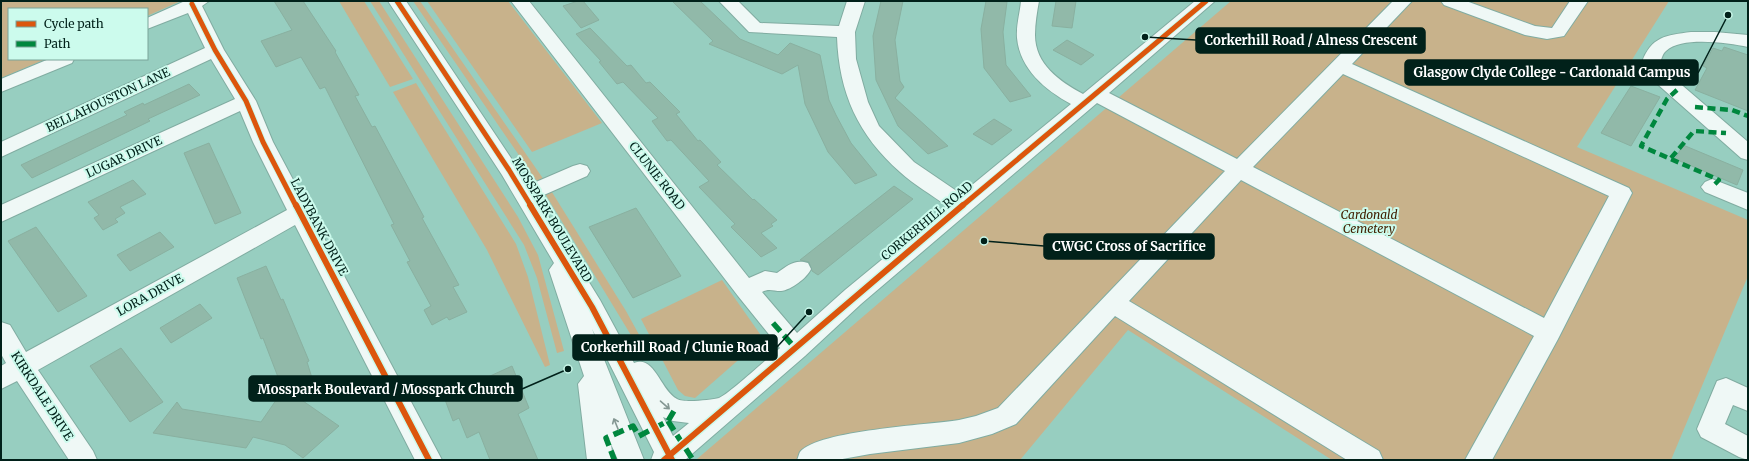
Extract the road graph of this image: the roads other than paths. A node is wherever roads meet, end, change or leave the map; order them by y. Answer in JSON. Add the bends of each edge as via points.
{"nodes":[{"id":1,"x":397,"y":1,"type":"edge"},
{"id":2,"x":520,"y":1,"type":"edge"},
{"id":3,"x":728,"y":1,"type":"edge"},
{"id":4,"x":856,"y":1,"type":"edge"},
{"id":5,"x":1030,"y":1,"type":"edge"},
{"id":6,"x":1206,"y":1,"type":"edge"},
{"id":7,"x":1403,"y":1,"type":"edge"},
{"id":8,"x":1450,"y":1,"type":"edge"},
{"id":9,"x":1579,"y":1,"type":"edge"},
{"id":10,"x":196,"y":3,"type":"edge"},
{"id":11,"x":148,"y":24,"type":"edge"},
{"id":12,"x":846,"y":32,"type":"junction"},
{"id":13,"x":1748,"y":41,"type":"edge"},
{"id":14,"x":215,"y":50,"type":"junction"},
{"id":15,"x":63,"y":60,"type":"edge"},
{"id":16,"x":1341,"y":66,"type":"junction"},
{"id":17,"x":1,"y":86,"type":"edge"},
{"id":18,"x":1090,"y":98,"type":"junction"},
{"id":19,"x":246,"y":101,"type":"junction"},
{"id":20,"x":1,"y":150,"type":"edge"},
{"id":21,"x":1748,"y":153,"type":"edge"},
{"id":22,"x":1240,"y":168,"type":"junction"},
{"id":23,"x":580,"y":171,"type":"dead end"},
{"id":24,"x":1712,"y":187,"type":"dead end"},
{"id":25,"x":525,"y":195,"type":"junction"},
{"id":26,"x":1748,"y":202,"type":"edge"},
{"id":27,"x":963,"y":206,"type":"junction"},
{"id":28,"x":299,"y":212,"type":"junction"},
{"id":29,"x":1,"y":214,"type":"edge"},
{"id":30,"x":549,"y":235,"type":"junction"},
{"id":31,"x":800,"y":269,"type":"dead end"},
{"id":32,"x":746,"y":290,"type":"junction"},
{"id":33,"x":1113,"y":303,"type":"junction"},
{"id":34,"x":592,"y":307,"type":"junction"},
{"id":35,"x":1,"y":332,"type":"edge"},
{"id":36,"x":1549,"y":332,"type":"junction"},
{"id":37,"x":796,"y":349,"type":"junction"},
{"id":38,"x":586,"y":352,"type":"junction"},
{"id":39,"x":11,"y":372,"type":"edge"},
{"id":40,"x":1748,"y":400,"type":"edge"},
{"id":41,"x":725,"y":408,"type":"junction"},
{"id":42,"x":1748,"y":449,"type":"edge"},
{"id":43,"x":669,"y":458,"type":"edge"},
{"id":44,"x":84,"y":460,"type":"edge"},
{"id":45,"x":429,"y":460,"type":"edge"},
{"id":46,"x":600,"y":460,"type":"edge"},
{"id":47,"x":631,"y":460,"type":"edge"},
{"id":48,"x":810,"y":460,"type":"edge"},
{"id":49,"x":1370,"y":460,"type":"edge"},
{"id":50,"x":1478,"y":460,"type":"edge"}],
"edges":[{"from":1,"to":25,"type":"street","name":"MOSSPARK BOULEVARD"},
{"from":2,"to":32,"type":"street","name":"CLUNIE ROAD"},
{"from":3,"to":12,"type":"street","via":[[755,28]]},
{"from":4,"to":12,"type":"street"},
{"from":5,"to":18,"type":"street","via":[[1026,38],[1034,63],[1044,78],[1064,93]]},
{"from":6,"to":18,"type":"street","name":"CORKERHILL ROAD"},
{"from":7,"to":16,"type":"street"},
{"from":8,"to":9,"type":"street","via":[[1531,31],[1547,34],[1558,32]]},
{"from":10,"to":11,"type":"street"},
{"from":10,"to":14,"type":"street","name":"LADYBANK DRIVE"},
{"from":12,"to":27,"type":"street","via":[[847,59],[853,84],[871,130],[906,167]]},
{"from":13,"to":21,"type":"street","via":[[1712,37],[1685,38],[1659,47],[1651,62],[1662,78]]},
{"from":14,"to":19,"type":"street","name":"LADYBANK DRIVE"},
{"from":14,"to":20,"type":"street","name":"BELLAHOUSTON LANE"},
{"from":15,"to":17,"type":"street"},
{"from":16,"to":22,"type":"street"},
{"from":16,"to":36,"type":"street","via":[[1622,193]]},
{"from":18,"to":22,"type":"street"},
{"from":18,"to":27,"type":"street","name":"CORKERHILL ROAD"},
{"from":19,"to":28,"type":"street","name":"LADYBANK DRIVE","via":[[263,142]]},
{"from":19,"to":29,"type":"street","name":"LUGAR DRIVE"},
{"from":22,"to":33,"type":"street"},
{"from":22,"to":36,"type":"street"},
{"from":23,"to":25,"type":"street"},
{"from":24,"to":26,"type":"street"},
{"from":25,"to":30,"type":"street","name":"MOSSPARK BOULEVARD"},
{"from":27,"to":37,"type":"street","name":"CORKERHILL ROAD","via":[[853,297]]},
{"from":28,"to":39,"type":"street","name":"LORA DRIVE"},
{"from":28,"to":45,"type":"street","name":"LADYBANK DRIVE"},
{"from":30,"to":34,"type":"street","name":"MOSSPARK BOULEVARD"},
{"from":30,"to":38,"type":"street","name":"MOSSPARK BOULEVARD"},
{"from":31,"to":32,"type":"street","via":[[781,282],[765,280]]},
{"from":32,"to":37,"type":"street","name":"CLUNIE ROAD"},
{"from":33,"to":48,"type":"street","via":[[1007,416],[993,424],[852,445],[825,452]]},
{"from":33,"to":49,"type":"street"},
{"from":34,"to":41,"type":"street","one_way":true,"via":[[622,341],[654,394],[666,408],[676,412]]},
{"from":34,"to":43,"type":"street","name":"MOSSPARK BOULEVARD"},
{"from":35,"to":39,"type":"street","name":"KIRKDALE DRIVE"},
{"from":36,"to":50,"type":"street"},
{"from":37,"to":41,"type":"street","name":"CORKERHILL ROAD"},
{"from":38,"to":46,"type":"street"},
{"from":47,"to":38,"type":"street","name":"MOSSPARK BOULEVARD","one_way":true},
{"from":39,"to":44,"type":"street","name":"KIRKDALE DRIVE"},
{"from":40,"to":42,"type":"street","via":[[1726,389],[1710,429]]},
{"from":41,"to":43,"type":"street","name":"CORKERHILL ROAD"}]}
